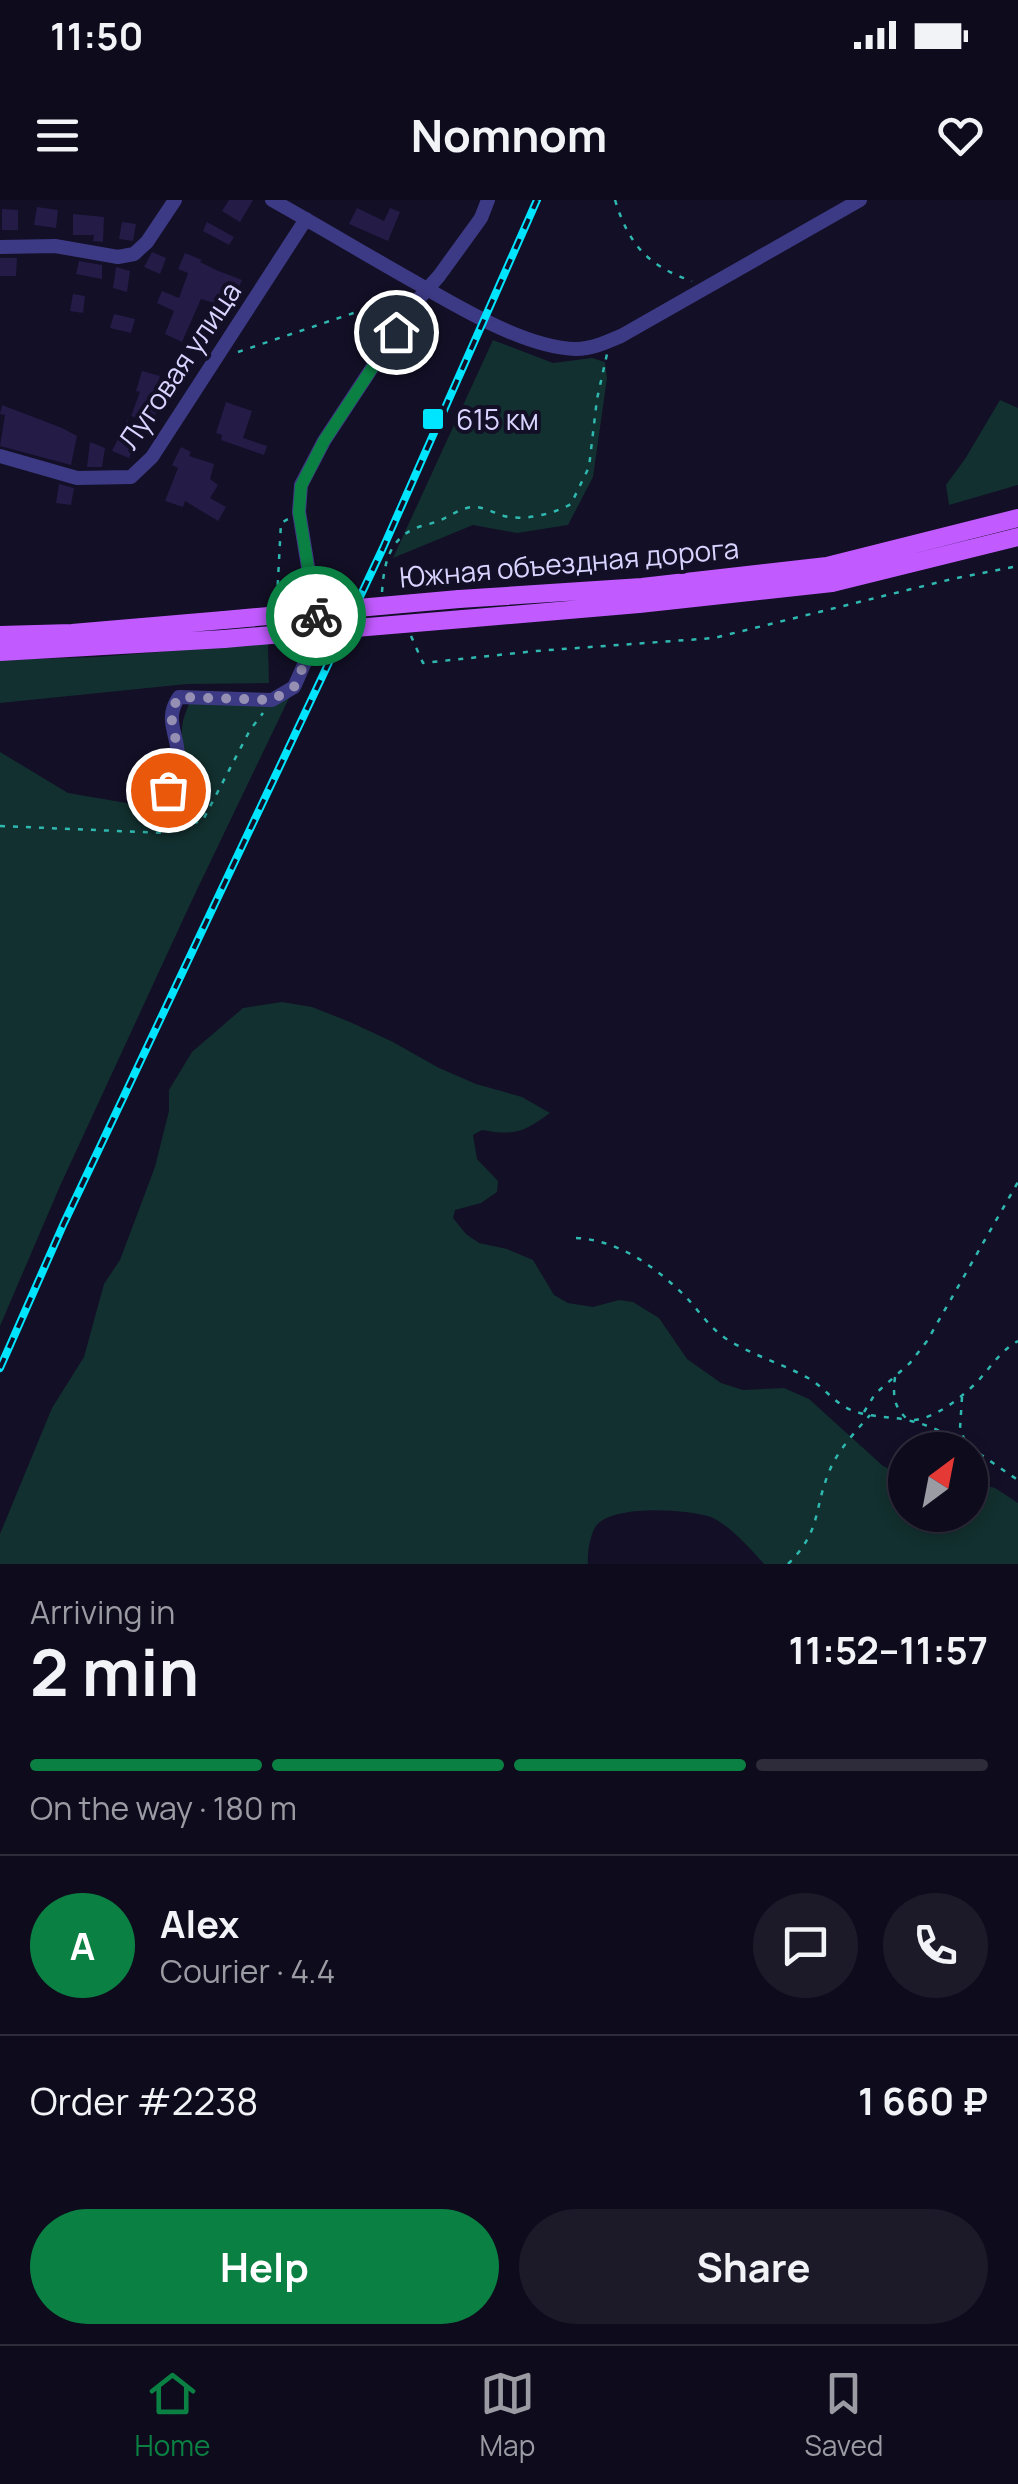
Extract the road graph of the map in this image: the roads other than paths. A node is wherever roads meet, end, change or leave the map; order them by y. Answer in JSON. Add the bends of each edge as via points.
{"nodes":[{"id":1,"x":174,"y":200,"type":"edge"},
{"id":2,"x":272,"y":200,"type":"edge"},
{"id":3,"x":860,"y":200,"type":"edge"},
{"id":4,"x":490,"y":201,"type":"edge"},
{"id":5,"x":306,"y":218,"type":"junction"},
{"id":6,"x":0,"y":247,"type":"edge"},
{"id":7,"x":426,"y":289,"type":"junction"},
{"id":8,"x":0,"y":456,"type":"edge"},
{"id":9,"x":1018,"y":518,"type":"edge"},
{"id":10,"x":1018,"y":537,"type":"edge"},
{"id":11,"x":461,"y":609,"type":"junction"},
{"id":12,"x":224,"y":629,"type":"junction"},
{"id":13,"x":0,"y":635,"type":"edge"},
{"id":14,"x":0,"y":652,"type":"edge"},
{"id":15,"x":168,"y":790,"type":"dead end"}],
"edges":[{"from":1,"to":6,"type":"street","via":[[134,254]]},
{"from":2,"to":5,"type":"street"},
{"from":3,"to":7,"type":"street","via":[[620,336],[580,349],[522,336]]},
{"from":4,"to":7,"type":"street"},
{"from":5,"to":7,"type":"street"},
{"from":5,"to":8,"type":"street","name":"Луговая улица","via":[[152,457],[131,477],[77,478]]},
{"from":7,"to":15,"type":"street","via":[[301,486],[299,512],[317,589],[315,640],[294,687],[272,700],[179,697],[171,719],[178,756]]},
{"from":9,"to":11,"type":"main road","name":"Южная объездная дорога","via":[[827,566]]},
{"from":10,"to":11,"type":"main road","name":"Южная объездная дорога","via":[[832,582],[639,604]]},
{"from":11,"to":12,"type":"main road","name":"Южная объездная дорога","bridge":true},
{"from":12,"to":13,"type":"main road","name":"Южная объездная дорога"},
{"from":12,"to":14,"type":"main road","name":"Южная объездная дорога"}]}
